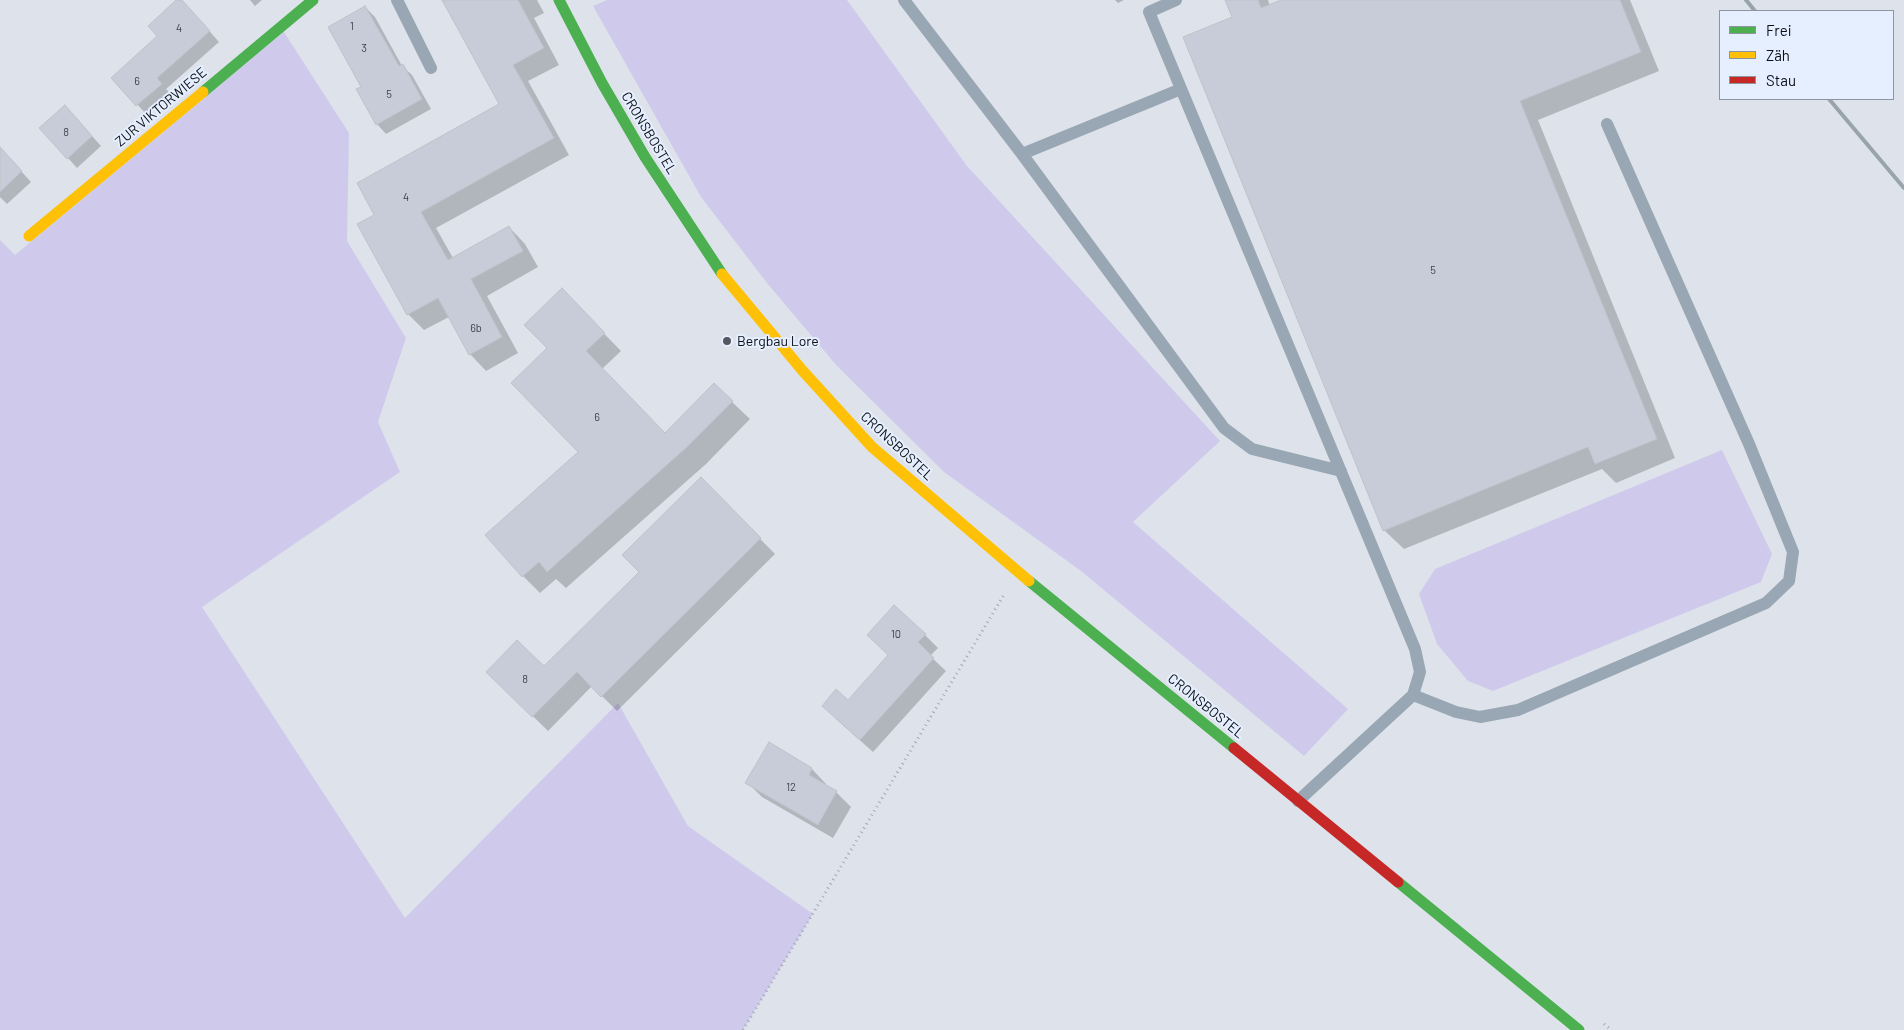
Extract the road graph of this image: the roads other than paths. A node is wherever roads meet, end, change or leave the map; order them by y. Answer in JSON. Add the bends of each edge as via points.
{"nodes":[{"id":1,"x":313,"y":0,"type":"edge"},
{"id":2,"x":397,"y":0,"type":"edge"},
{"id":3,"x":559,"y":0,"type":"edge"},
{"id":4,"x":904,"y":0,"type":"edge"},
{"id":5,"x":1176,"y":0,"type":"edge"},
{"id":6,"x":431,"y":68,"type":"dead end"},
{"id":7,"x":1181,"y":89,"type":"junction"},
{"id":8,"x":1607,"y":124,"type":"dead end"},
{"id":9,"x":1022,"y":154,"type":"junction"},
{"id":10,"x":29,"y":236,"type":"dead end"},
{"id":11,"x":1341,"y":471,"type":"junction"},
{"id":12,"x":1413,"y":695,"type":"junction"},
{"id":13,"x":1298,"y":801,"type":"junction"},
{"id":14,"x":1578,"y":1030,"type":"edge"}],
"edges":[{"from":1,"to":10,"type":"street","name":"ZUR VIKTORWIESE"},
{"from":2,"to":6,"type":"lane"},
{"from":3,"to":13,"type":"street","name":"CRONSBOSTEL","via":[[645,157],[722,273],[802,370],[872,447],[1018,572]]},
{"from":4,"to":9,"type":"lane"},
{"from":5,"to":7,"type":"lane","via":[[1149,12]]},
{"from":7,"to":9,"type":"lane"},
{"from":7,"to":11,"type":"lane"},
{"from":8,"to":12,"type":"lane","via":[[1749,444],[1793,552],[1789,581],[1766,603],[1518,710],[1480,717],[1456,712]]},
{"from":9,"to":11,"type":"lane","via":[[1224,428],[1252,450]]},
{"from":11,"to":12,"type":"lane","via":[[1415,649],[1420,672]]},
{"from":12,"to":13,"type":"lane"},
{"from":13,"to":14,"type":"street","name":"CRONSBOSTEL"}]}
